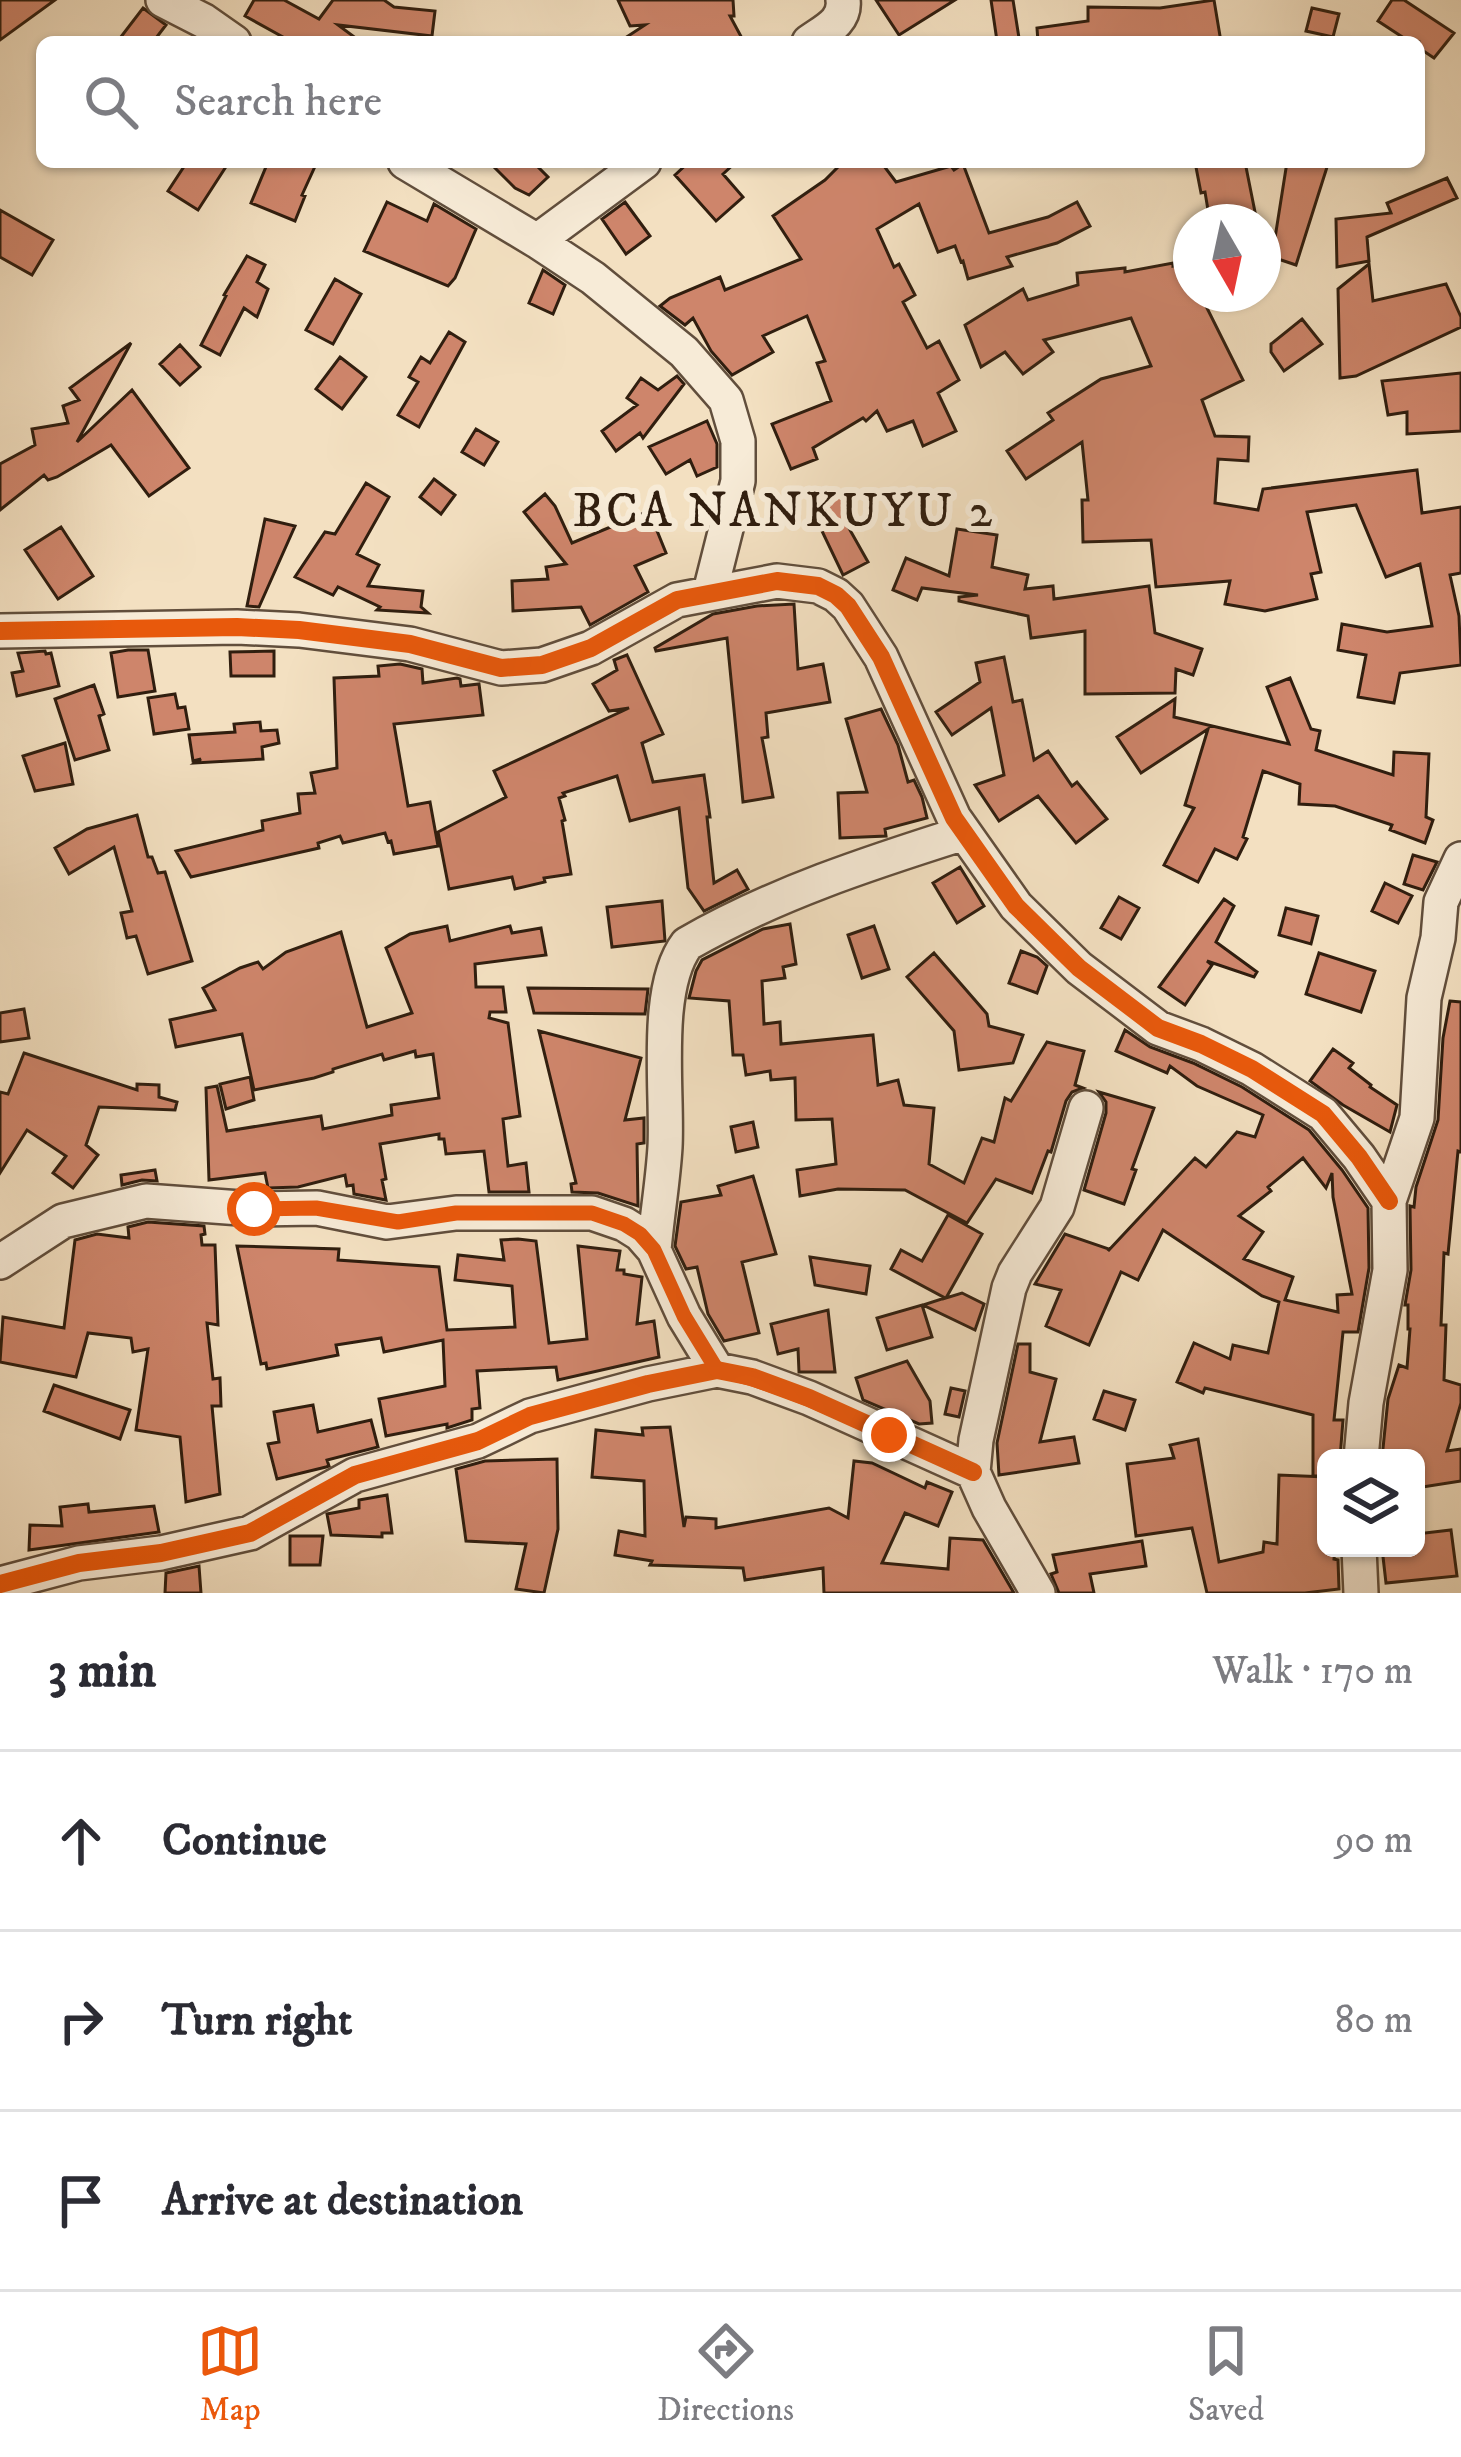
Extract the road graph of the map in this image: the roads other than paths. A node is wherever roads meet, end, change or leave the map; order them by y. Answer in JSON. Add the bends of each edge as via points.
{"nodes":[{"id":1,"x":163,"y":0,"type":"edge"},
{"id":2,"x":843,"y":0,"type":"edge"},
{"id":3,"x":205,"y":10,"type":"edge"},
{"id":4,"x":229,"y":36,"type":"edge"},
{"id":5,"x":817,"y":36,"type":"edge"},
{"id":6,"x":415,"y":168,"type":"edge"},
{"id":7,"x":636,"y":168,"type":"edge"},
{"id":8,"x":537,"y":242,"type":"junction"},
{"id":9,"x":710,"y":592,"type":"junction"},
{"id":10,"x":0,"y":631,"type":"edge"},
{"id":11,"x":964,"y":833,"type":"junction"},
{"id":12,"x":1461,"y":859,"type":"edge"},
{"id":13,"x":1086,"y":1108,"type":"dead end"},
{"id":14,"x":1389,"y":1202,"type":"junction"},
{"id":15,"x":654,"y":1250,"type":"junction"},
{"id":16,"x":0,"y":1262,"type":"edge"},
{"id":17,"x":717,"y":1370,"type":"junction"},
{"id":18,"x":1362,"y":1449,"type":"edge"},
{"id":19,"x":973,"y":1472,"type":"junction"},
{"id":20,"x":1360,"y":1557,"type":"edge"},
{"id":21,"x":0,"y":1584,"type":"edge"},
{"id":22,"x":1038,"y":1593,"type":"edge"},
{"id":23,"x":1361,"y":1593,"type":"edge"}],
"edges":[{"from":1,"to":3,"type":"street"},
{"from":2,"to":5,"type":"street","via":[[843,14]]},
{"from":3,"to":4,"type":"street"},
{"from":6,"to":8,"type":"street"},
{"from":7,"to":8,"type":"street"},
{"from":8,"to":9,"type":"street","via":[[684,352],[725,400],[738,441],[738,481]]},
{"from":9,"to":10,"type":"street","via":[[677,600],[591,648],[501,668],[410,644],[298,630]]},
{"from":9,"to":11,"type":"street","via":[[777,581],[818,586],[848,606],[881,657]]},
{"from":11,"to":14,"type":"street","via":[[1016,906],[1079,968],[1158,1028],[1252,1069],[1323,1114]]},
{"from":11,"to":15,"type":"street","via":[[756,906],[682,951],[666,997],[665,1148]]},
{"from":12,"to":14,"type":"street","via":[[1441,902],[1424,998],[1417,1118]]},
{"from":13,"to":19,"type":"street","via":[[1058,1207],[1009,1288]]},
{"from":14,"to":18,"type":"street","via":[[1390,1270]]},
{"from":15,"to":16,"type":"street","via":[[624,1224],[592,1213],[456,1213],[398,1222],[316,1208],[146,1202],[74,1216]]},
{"from":15,"to":17,"type":"street"},
{"from":17,"to":19,"type":"street","via":[[809,1398]]},
{"from":17,"to":21,"type":"street","via":[[530,1416],[478,1441],[355,1475],[250,1532]]},
{"from":19,"to":22,"type":"street"},
{"from":20,"to":23,"type":"street"}]}
